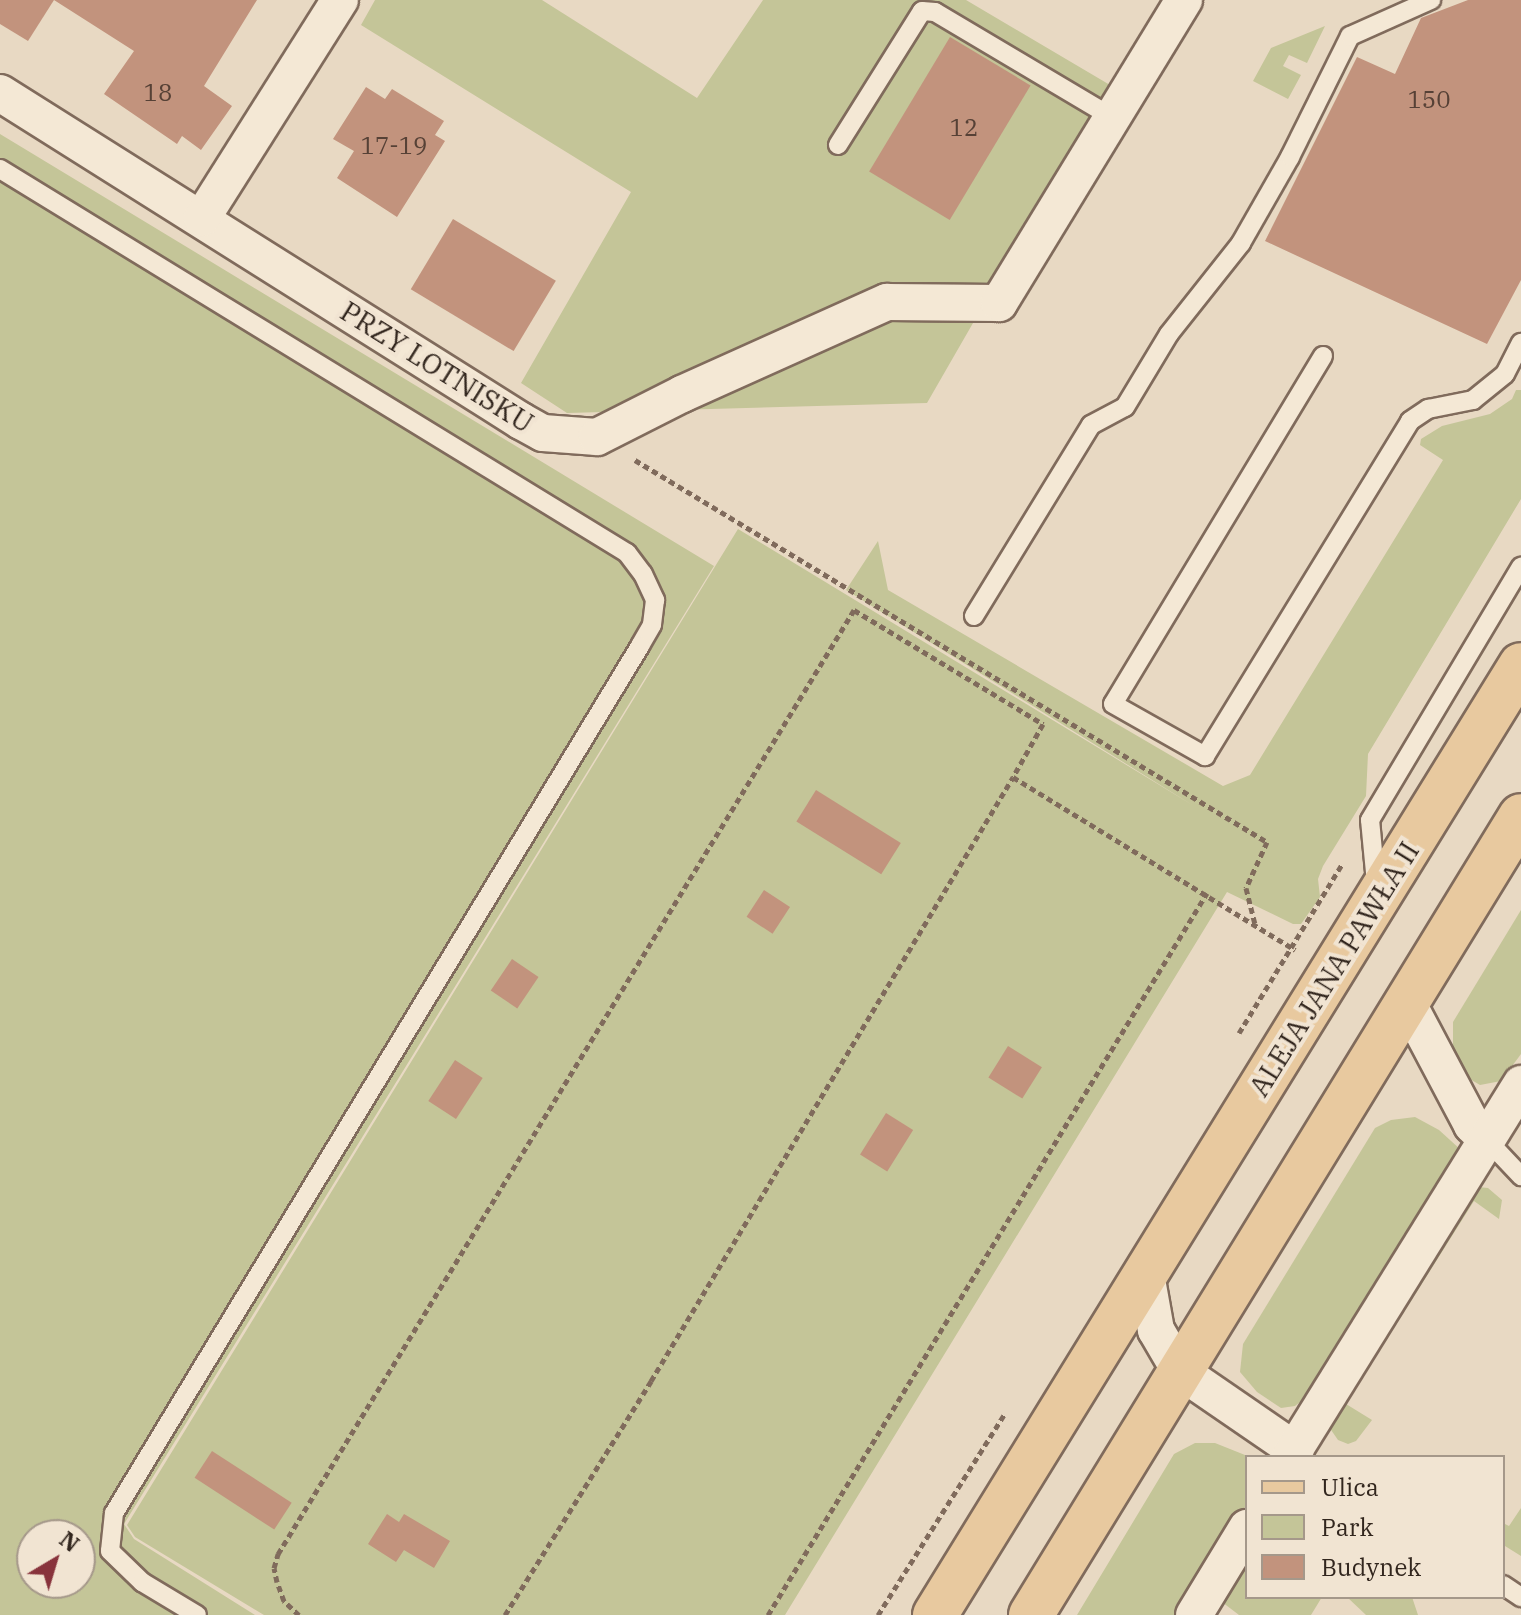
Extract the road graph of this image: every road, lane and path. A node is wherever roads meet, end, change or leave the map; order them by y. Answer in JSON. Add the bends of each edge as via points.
{"nodes":[{"id":1,"x":340,"y":0,"type":"edge"},
{"id":2,"x":1184,"y":0,"type":"edge"},
{"id":3,"x":1431,"y":0,"type":"edge"},
{"id":4,"x":0,"y":93,"type":"edge"},
{"id":5,"x":1112,"y":117,"type":"junction"},
{"id":6,"x":838,"y":145,"type":"dead end"},
{"id":7,"x":0,"y":169,"type":"edge"},
{"id":8,"x":202,"y":218,"type":"junction"},
{"id":9,"x":1521,"y":343,"type":"edge"},
{"id":10,"x":1323,"y":356,"type":"dead end"},
{"id":11,"x":597,"y":437,"type":"junction"},
{"id":12,"x":1521,"y":567,"type":"edge"},
{"id":13,"x":974,"y":616,"type":"dead end"},
{"id":14,"x":1521,"y":665,"type":"edge"},
{"id":15,"x":1013,"y":777,"type":"junction"},
{"id":16,"x":1521,"y":816,"type":"edge"},
{"id":17,"x":1207,"y":893,"type":"junction"},
{"id":18,"x":1378,"y":899,"type":"junction"},
{"id":19,"x":1255,"y":925,"type":"junction"},
{"id":20,"x":1331,"y":974,"type":"junction"},
{"id":21,"x":1407,"y":1002,"type":"junction"},
{"id":22,"x":1521,"y":1084,"type":"edge"},
{"id":23,"x":1487,"y":1140,"type":"junction"},
{"id":24,"x":1521,"y":1176,"type":"edge"},
{"id":25,"x":1146,"y":1274,"type":"junction"},
{"id":26,"x":1180,"y":1371,"type":"junction"},
{"id":27,"x":1297,"y":1455,"type":"edge"},
{"id":28,"x":1245,"y":1531,"type":"edge"},
{"id":29,"x":197,"y":1615,"type":"edge"},
{"id":30,"x":299,"y":1615,"type":"edge"},
{"id":31,"x":505,"y":1615,"type":"edge"},
{"id":32,"x":768,"y":1615,"type":"edge"},
{"id":33,"x":935,"y":1615,"type":"edge"},
{"id":34,"x":1031,"y":1615,"type":"edge"},
{"id":35,"x":1194,"y":1615,"type":"edge"}],
"edges":[{"from":1,"to":8,"type":"street"},
{"from":2,"to":5,"type":"street"},
{"from":3,"to":13,"type":"lane","via":[[1350,36],[1241,243],[1169,334],[1125,407],[1091,425]]},
{"from":4,"to":8,"type":"street","name":"PRZY LOTNISKU"},
{"from":5,"to":6,"type":"lane","via":[[935,12],[922,11]]},
{"from":5,"to":11,"type":"street","via":[[999,303],[887,302]]},
{"from":7,"to":29,"type":"lane","via":[[627,553],[655,600],[652,625],[640,646],[114,1513],[110,1551],[142,1582]]},
{"from":8,"to":11,"type":"street","name":"PRZY LOTNISKU","via":[[521,421],[543,433]]},
{"from":9,"to":10,"type":"lane","via":[[1505,374],[1473,400],[1428,409],[1410,421],[1205,756],[1113,704]]},
{"from":11,"to":19,"type":"path","via":[[1267,842],[1246,888]]},
{"from":12,"to":18,"type":"lane","via":[[1370,820]]},
{"from":14,"to":18,"type":"main road","name":"ALEJA JANA PAWŁA II"},
{"from":15,"to":17,"type":"path"},
{"from":15,"to":30,"type":"path","via":[[1043,724],[854,610],[278,1554],[277,1582],[284,1601]]},
{"from":15,"to":31,"type":"path"},
{"from":16,"to":21,"type":"main road"},
{"from":17,"to":19,"type":"path"},
{"from":17,"to":32,"type":"path"},
{"from":18,"to":20,"type":"main road","name":"ALEJA JANA PAWŁA II"},
{"from":19,"to":20,"type":"path"},
{"from":20,"to":25,"type":"main road","name":"ALEJA JANA PAWŁA II"},
{"from":21,"to":23,"type":"street","via":[[1472,1125]]},
{"from":21,"to":26,"type":"main road"},
{"from":22,"to":23,"type":"street"},
{"from":23,"to":24,"type":"lane"},
{"from":23,"to":27,"type":"street"},
{"from":25,"to":26,"type":"street","via":[[1156,1330]]},
{"from":25,"to":33,"type":"main road","name":"ALEJA JANA PAWŁA II"},
{"from":26,"to":27,"type":"street"},
{"from":26,"to":34,"type":"main road"},
{"from":28,"to":35,"type":"street"}]}
